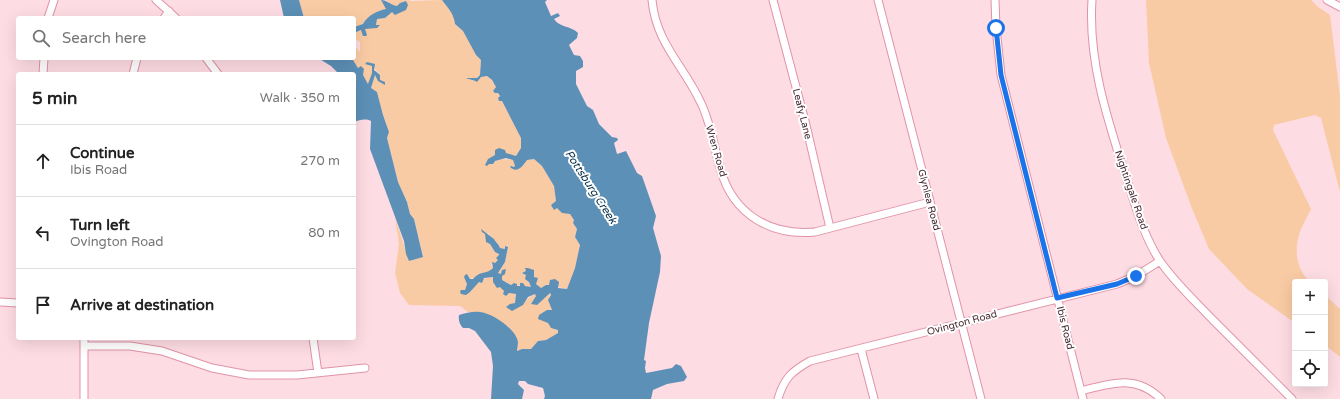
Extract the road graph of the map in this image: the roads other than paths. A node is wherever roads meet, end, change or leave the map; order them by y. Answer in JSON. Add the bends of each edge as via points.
{"nodes":[{"id":1,"x":54,"y":0,"type":"edge"},
{"id":2,"x":156,"y":0,"type":"edge"},
{"id":3,"x":652,"y":0,"type":"edge"},
{"id":4,"x":773,"y":0,"type":"edge"},
{"id":5,"x":878,"y":0,"type":"edge"},
{"id":6,"x":996,"y":0,"type":"edge"},
{"id":7,"x":1092,"y":0,"type":"edge"},
{"id":8,"x":1327,"y":0,"type":"edge"},
{"id":9,"x":1340,"y":7,"type":"edge"},
{"id":10,"x":169,"y":11,"type":"junction"},
{"id":11,"x":49,"y":16,"type":"edge"},
{"id":12,"x":165,"y":16,"type":"edge"},
{"id":13,"x":174,"y":16,"type":"edge"},
{"id":14,"x":44,"y":60,"type":"edge"},
{"id":15,"x":136,"y":60,"type":"edge"},
{"id":16,"x":208,"y":60,"type":"edge"},
{"id":17,"x":43,"y":72,"type":"edge"},
{"id":18,"x":134,"y":72,"type":"edge"},
{"id":19,"x":216,"y":72,"type":"edge"},
{"id":20,"x":930,"y":202,"type":"junction"},
{"id":21,"x":830,"y":228,"type":"junction"},
{"id":22,"x":1160,"y":261,"type":"junction"},
{"id":23,"x":1057,"y":298,"type":"junction"},
{"id":24,"x":0,"y":302,"type":"edge"},
{"id":25,"x":16,"y":303,"type":"edge"},
{"id":26,"x":961,"y":323,"type":"junction"},
{"id":27,"x":313,"y":340,"type":"edge"},
{"id":28,"x":84,"y":342,"type":"edge"},
{"id":29,"x":861,"y":349,"type":"junction"},
{"id":30,"x":365,"y":368,"type":"dead end"},
{"id":31,"x":318,"y":373,"type":"junction"},
{"id":32,"x":1081,"y":391,"type":"junction"},
{"id":33,"x":84,"y":399,"type":"edge"},
{"id":34,"x":778,"y":399,"type":"edge"},
{"id":35,"x":874,"y":399,"type":"edge"},
{"id":36,"x":981,"y":399,"type":"edge"},
{"id":37,"x":1083,"y":399,"type":"edge"},
{"id":38,"x":1160,"y":399,"type":"edge"},
{"id":39,"x":1292,"y":399,"type":"edge"}],
"edges":[{"from":1,"to":11,"type":"street"},
{"from":2,"to":10,"type":"street"},
{"from":3,"to":21,"type":"street","name":"Wren Road","via":[[654,15],[663,39],[706,113],[721,173],[736,202],[759,222],[779,230],[804,233]]},
{"from":4,"to":21,"type":"street","name":"Leafy Lane"},
{"from":5,"to":20,"type":"street","name":"Glynlea Road"},
{"from":6,"to":23,"type":"street","name":"Ibis Road","via":[[1001,75]]},
{"from":7,"to":22,"type":"street","name":"Nightingale Road","via":[[1093,46],[1104,105],[1138,215]]},
{"from":8,"to":9,"type":"street"},
{"from":10,"to":12,"type":"street"},
{"from":10,"to":13,"type":"street"},
{"from":14,"to":17,"type":"street"},
{"from":15,"to":18,"type":"street"},
{"from":16,"to":19,"type":"street"},
{"from":20,"to":21,"type":"street","name":"Wren Road"},
{"from":20,"to":26,"type":"street","name":"Glynlea Road"},
{"from":22,"to":23,"type":"street","name":"Ovington Road","via":[[1117,284]]},
{"from":22,"to":39,"type":"street","name":"Nightingale Road","via":[[1180,286]]},
{"from":23,"to":26,"type":"street","name":"Ovington Road"},
{"from":23,"to":32,"type":"street","name":"Ibis Road"},
{"from":24,"to":25,"type":"street"},
{"from":26,"to":29,"type":"street","name":"Ovington Road"},
{"from":26,"to":36,"type":"street","name":"Glynlea Road"},
{"from":27,"to":31,"type":"street"},
{"from":28,"to":31,"type":"street","via":[[157,350],[212,368],[249,375]]},
{"from":28,"to":33,"type":"street"},
{"from":29,"to":34,"type":"street","name":"Ovington Road","via":[[810,361],[796,369],[781,388]]},
{"from":29,"to":35,"type":"street"},
{"from":30,"to":31,"type":"street"},
{"from":32,"to":37,"type":"street","name":"Ibis Road"},
{"from":32,"to":38,"type":"street","via":[[1124,382],[1148,388]]}]}
